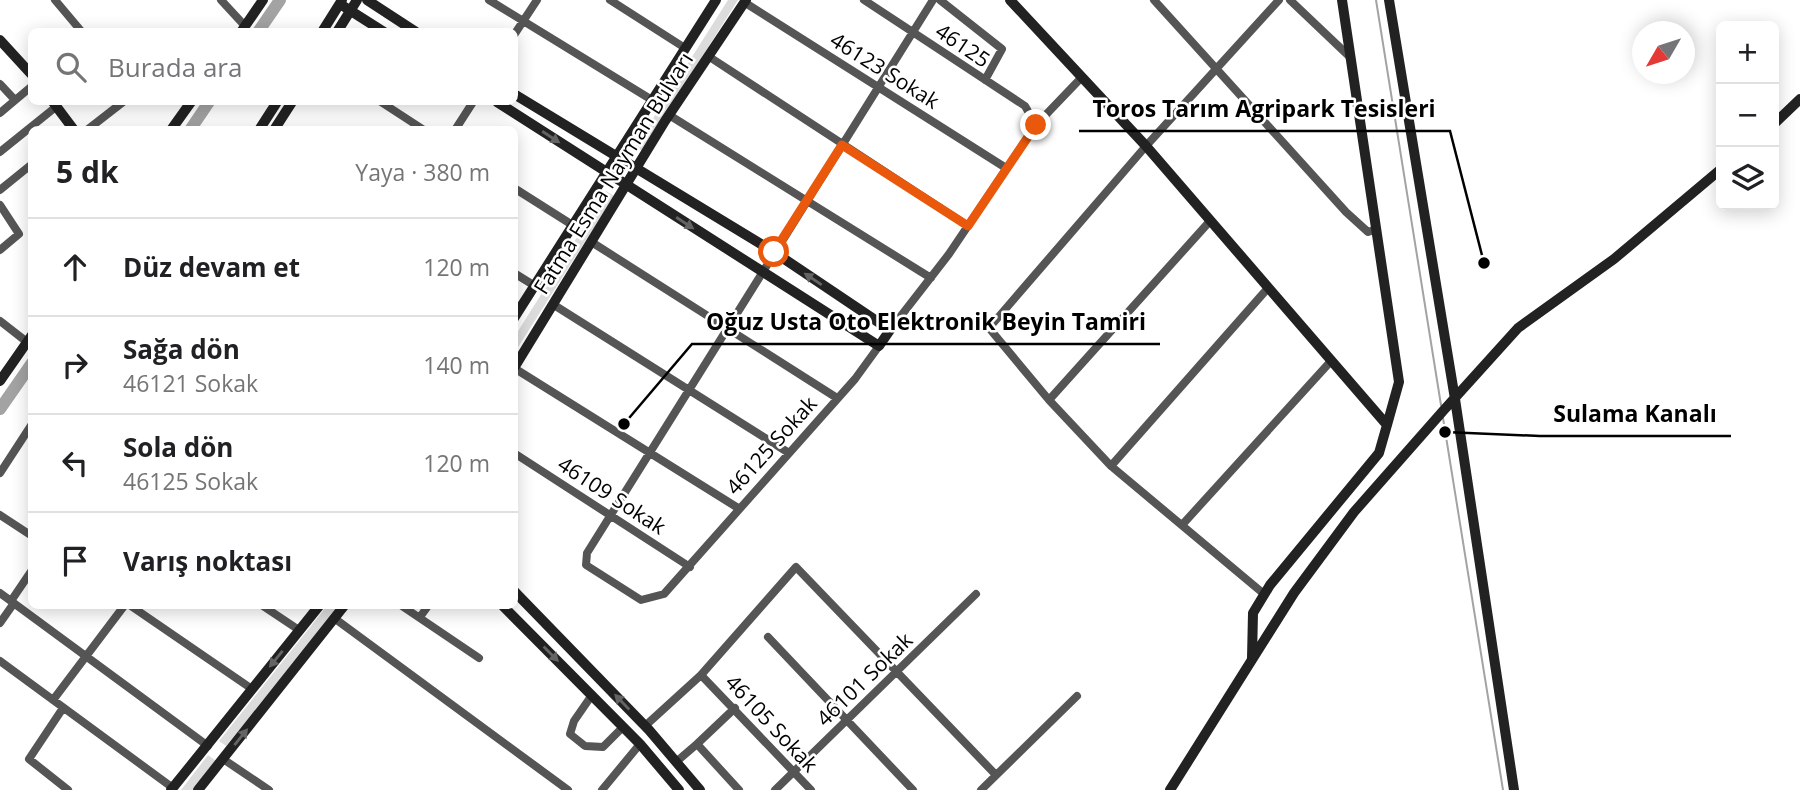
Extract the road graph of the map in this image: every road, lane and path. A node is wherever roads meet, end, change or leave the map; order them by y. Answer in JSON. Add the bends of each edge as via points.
{"nodes":[{"id":1,"x":55,"y":0,"type":"edge"},
{"id":2,"x":221,"y":0,"type":"edge"},
{"id":3,"x":263,"y":0,"type":"edge"},
{"id":4,"x":357,"y":0,"type":"edge"},
{"id":5,"x":367,"y":0,"type":"edge"},
{"id":6,"x":489,"y":0,"type":"edge"},
{"id":7,"x":537,"y":0,"type":"edge"},
{"id":8,"x":610,"y":0,"type":"edge"},
{"id":9,"x":716,"y":0,"type":"edge"},
{"id":10,"x":933,"y":0,"type":"edge"},
{"id":11,"x":940,"y":0,"type":"edge"},
{"id":12,"x":1010,"y":0,"type":"edge"},
{"id":13,"x":1154,"y":0,"type":"edge"},
{"id":14,"x":1279,"y":0,"type":"edge"},
{"id":15,"x":1290,"y":0,"type":"edge"},
{"id":16,"x":1342,"y":0,"type":"edge"},
{"id":17,"x":1389,"y":0,"type":"edge"},
{"id":18,"x":745,"y":1,"type":"edge"},
{"id":19,"x":868,"y":1,"type":"edge"},
{"id":20,"x":341,"y":2,"type":"edge"},
{"id":21,"x":351,"y":11,"type":"junction"},
{"id":22,"x":523,"y":21,"type":"junction"},
{"id":23,"x":79,"y":28,"type":"edge"},
{"id":24,"x":242,"y":28,"type":"edge"},
{"id":25,"x":244,"y":28,"type":"edge"},
{"id":26,"x":325,"y":28,"type":"edge"},
{"id":27,"x":340,"y":28,"type":"edge"},
{"id":28,"x":378,"y":28,"type":"edge"},
{"id":29,"x":410,"y":28,"type":"edge"},
{"id":30,"x":518,"y":29,"type":"edge"},
{"id":31,"x":914,"y":33,"type":"junction"},
{"id":32,"x":0,"y":40,"type":"edge"},
{"id":33,"x":685,"y":48,"type":"junction"},
{"id":34,"x":708,"y":56,"type":"junction"},
{"id":35,"x":1352,"y":59,"type":"junction"},
{"id":36,"x":1217,"y":68,"type":"junction"},
{"id":37,"x":28,"y":71,"type":"edge"},
{"id":38,"x":1082,"y":77,"type":"junction"},
{"id":39,"x":985,"y":80,"type":"junction"},
{"id":40,"x":0,"y":83,"type":"edge"},
{"id":41,"x":879,"y":86,"type":"junction"},
{"id":42,"x":28,"y":89,"type":"edge"},
{"id":43,"x":518,"y":96,"type":"edge"},
{"id":44,"x":1800,"y":99,"type":"edge"},
{"id":45,"x":15,"y":100,"type":"junction"},
{"id":46,"x":652,"y":100,"type":"junction"},
{"id":47,"x":54,"y":105,"type":"edge"},
{"id":48,"x":56,"y":105,"type":"edge"},
{"id":49,"x":119,"y":105,"type":"edge"},
{"id":50,"x":189,"y":105,"type":"edge"},
{"id":51,"x":275,"y":105,"type":"edge"},
{"id":52,"x":290,"y":105,"type":"edge"},
{"id":53,"x":386,"y":105,"type":"edge"},
{"id":54,"x":471,"y":105,"type":"edge"},
{"id":55,"x":501,"y":105,"type":"edge"},
{"id":56,"x":0,"y":113,"type":"edge"},
{"id":57,"x":669,"y":115,"type":"junction"},
{"id":58,"x":1779,"y":119,"type":"edge"},
{"id":59,"x":1036,"y":125,"type":"junction"},
{"id":60,"x":30,"y":126,"type":"edge"},
{"id":61,"x":72,"y":126,"type":"edge"},
{"id":62,"x":92,"y":126,"type":"edge"},
{"id":63,"x":174,"y":126,"type":"edge"},
{"id":64,"x":262,"y":126,"type":"edge"},
{"id":65,"x":279,"y":126,"type":"edge"},
{"id":66,"x":418,"y":126,"type":"edge"},
{"id":67,"x":458,"y":126,"type":"edge"},
{"id":68,"x":28,"y":128,"type":"edge"},
{"id":69,"x":842,"y":145,"type":"junction"},
{"id":70,"x":1146,"y":146,"type":"junction"},
{"id":71,"x":0,"y":152,"type":"edge"},
{"id":72,"x":616,"y":157,"type":"junction"},
{"id":73,"x":28,"y":167,"type":"edge"},
{"id":74,"x":1006,"y":168,"type":"junction"},
{"id":75,"x":639,"y":169,"type":"junction"},
{"id":76,"x":606,"y":172,"type":"junction"},
{"id":77,"x":1716,"y":173,"type":"edge"},
{"id":78,"x":628,"y":186,"type":"junction"},
{"id":79,"x":0,"y":190,"type":"edge"},
{"id":80,"x":518,"y":191,"type":"edge"},
{"id":81,"x":808,"y":199,"type":"junction"},
{"id":82,"x":0,"y":205,"type":"edge"},
{"id":83,"x":9,"y":218,"type":"junction"},
{"id":84,"x":1210,"y":221,"type":"junction"},
{"id":85,"x":0,"y":226,"type":"edge"},
{"id":86,"x":573,"y":226,"type":"junction"},
{"id":87,"x":968,"y":226,"type":"junction"},
{"id":88,"x":1377,"y":229,"type":"junction"},
{"id":89,"x":593,"y":243,"type":"junction"},
{"id":90,"x":0,"y":250,"type":"edge"},
{"id":91,"x":774,"y":252,"type":"junction"},
{"id":92,"x":762,"y":272,"type":"junction"},
{"id":93,"x":518,"y":275,"type":"edge"},
{"id":94,"x":931,"y":278,"type":"junction"},
{"id":95,"x":535,"y":286,"type":"junction"},
{"id":96,"x":1268,"y":288,"type":"junction"},
{"id":97,"x":554,"y":305,"type":"junction"},
{"id":98,"x":518,"y":312,"type":"edge"},
{"id":99,"x":0,"y":321,"type":"edge"},
{"id":100,"x":727,"y":327,"type":"junction"},
{"id":101,"x":890,"y":330,"type":"junction"},
{"id":102,"x":28,"y":338,"type":"edge"},
{"id":103,"x":28,"y":340,"type":"edge"},
{"id":104,"x":879,"y":346,"type":"junction"},
{"id":105,"x":1331,"y":361,"type":"junction"},
{"id":106,"x":518,"y":362,"type":"edge"},
{"id":107,"x":518,"y":370,"type":"edge"},
{"id":108,"x":0,"y":381,"type":"edge"},
{"id":109,"x":689,"y":387,"type":"junction"},
{"id":110,"x":837,"y":398,"type":"junction"},
{"id":111,"x":1455,"y":399,"type":"junction"},
{"id":112,"x":1049,"y":400,"type":"junction"},
{"id":113,"x":1387,"y":425,"type":"junction"},
{"id":114,"x":28,"y":431,"type":"edge"},
{"id":115,"x":23,"y":439,"type":"junction"},
{"id":116,"x":28,"y":442,"type":"edge"},
{"id":117,"x":649,"y":451,"type":"junction"},
{"id":118,"x":789,"y":453,"type":"junction"},
{"id":119,"x":518,"y":456,"type":"edge"},
{"id":120,"x":1111,"y":466,"type":"junction"},
{"id":121,"x":0,"y":473,"type":"edge"},
{"id":122,"x":738,"y":508,"type":"junction"},
{"id":123,"x":0,"y":515,"type":"edge"},
{"id":124,"x":610,"y":515,"type":"junction"},
{"id":125,"x":1182,"y":525,"type":"junction"},
{"id":126,"x":28,"y":533,"type":"edge"},
{"id":127,"x":690,"y":567,"type":"junction"},
{"id":128,"x":28,"y":576,"type":"edge"},
{"id":129,"x":0,"y":593,"type":"edge"},
{"id":130,"x":976,"y":594,"type":"dead end"},
{"id":131,"x":1264,"y":594,"type":"junction"},
{"id":132,"x":518,"y":595,"type":"edge"},
{"id":133,"x":12,"y":602,"type":"junction"},
{"id":134,"x":122,"y":609,"type":"edge"},
{"id":135,"x":137,"y":609,"type":"edge"},
{"id":136,"x":268,"y":609,"type":"edge"},
{"id":137,"x":316,"y":609,"type":"edge"},
{"id":138,"x":342,"y":609,"type":"edge"},
{"id":139,"x":407,"y":609,"type":"edge"},
{"id":140,"x":426,"y":609,"type":"edge"},
{"id":141,"x":506,"y":609,"type":"edge"},
{"id":142,"x":420,"y":617,"type":"junction"},
{"id":143,"x":334,"y":618,"type":"junction"},
{"id":144,"x":0,"y":623,"type":"edge"},
{"id":145,"x":299,"y":630,"type":"junction"},
{"id":146,"x":768,"y":637,"type":"dead end"},
{"id":147,"x":87,"y":655,"type":"junction"},
{"id":148,"x":479,"y":658,"type":"dead end"},
{"id":149,"x":1252,"y":658,"type":"junction"},
{"id":150,"x":0,"y":661,"type":"edge"},
{"id":151,"x":895,"y":672,"type":"junction"},
{"id":152,"x":701,"y":675,"type":"junction"},
{"id":153,"x":252,"y":689,"type":"junction"},
{"id":154,"x":592,"y":695,"type":"junction"},
{"id":155,"x":1077,"y":696,"type":"dead end"},
{"id":156,"x":53,"y":700,"type":"junction"},
{"id":157,"x":62,"y":708,"type":"junction"},
{"id":158,"x":735,"y":708,"type":"junction"},
{"id":159,"x":845,"y":721,"type":"junction"},
{"id":160,"x":645,"y":726,"type":"junction"},
{"id":161,"x":623,"y":727,"type":"junction"},
{"id":162,"x":640,"y":744,"type":"junction"},
{"id":163,"x":696,"y":744,"type":"junction"},
{"id":164,"x":208,"y":746,"type":"junction"},
{"id":165,"x":223,"y":759,"type":"junction"},
{"id":166,"x":676,"y":762,"type":"junction"},
{"id":167,"x":794,"y":772,"type":"junction"},
{"id":168,"x":995,"y":774,"type":"junction"},
{"id":169,"x":172,"y":789,"type":"edge"},
{"id":170,"x":68,"y":790,"type":"edge"},
{"id":171,"x":198,"y":790,"type":"edge"},
{"id":172,"x":269,"y":790,"type":"edge"},
{"id":173,"x":568,"y":790,"type":"edge"},
{"id":174,"x":602,"y":790,"type":"edge"},
{"id":175,"x":679,"y":790,"type":"edge"},
{"id":176,"x":700,"y":790,"type":"edge"},
{"id":177,"x":738,"y":790,"type":"edge"},
{"id":178,"x":775,"y":790,"type":"edge"},
{"id":179,"x":811,"y":790,"type":"edge"},
{"id":180,"x":913,"y":790,"type":"edge"},
{"id":181,"x":981,"y":790,"type":"edge"},
{"id":182,"x":1170,"y":790,"type":"edge"},
{"id":183,"x":1514,"y":790,"type":"edge"}],
"edges":[{"from":1,"to":23,"type":"street"},
{"from":2,"to":24,"type":"street"},
{"from":3,"to":25,"type":"street"},
{"from":4,"to":21,"type":"street"},
{"from":5,"to":29,"type":"street"},
{"from":6,"to":22,"type":"street"},
{"from":7,"to":22,"type":"street"},
{"from":8,"to":33,"type":"street"},
{"from":9,"to":33,"type":"street","name":"Fatma Esma Nayman Bulvarı"},
{"from":10,"to":31,"type":"street"},
{"from":11,"to":39,"type":"street","via":[[1002,49]]},
{"from":12,"to":38,"type":"street"},
{"from":13,"to":36,"type":"street"},
{"from":14,"to":36,"type":"street"},
{"from":15,"to":35,"type":"street"},
{"from":16,"to":35,"type":"street"},
{"from":17,"to":111,"type":"street"},
{"from":18,"to":34,"type":"street","name":"Fatma Esma Nayman Bulvarı"},
{"from":18,"to":41,"type":"street","name":"46123 Sokak"},
{"from":19,"to":31,"type":"street","name":"46125"},
{"from":20,"to":21,"type":"street"},
{"from":20,"to":26,"type":"street"},
{"from":21,"to":27,"type":"street"},
{"from":21,"to":28,"type":"street"},
{"from":22,"to":30,"type":"street"},
{"from":22,"to":46,"type":"street"},
{"from":31,"to":39,"type":"street","name":"46125"},
{"from":31,"to":41,"type":"street"},
{"from":32,"to":37,"type":"street"},
{"from":33,"to":46,"type":"street","name":"Fatma Esma Nayman Bulvarı"},
{"from":34,"to":57,"type":"street","name":"Fatma Esma Nayman Bulvarı"},
{"from":34,"to":69,"type":"street"},
{"from":35,"to":88,"type":"street"},
{"from":36,"to":70,"type":"street"},
{"from":36,"to":88,"type":"street","via":[[1346,212],[1368,232]]},
{"from":38,"to":59,"type":"street"},
{"from":38,"to":70,"type":"street"},
{"from":39,"to":59,"type":"street","name":"46125","via":[[1025,106]]},
{"from":40,"to":45,"type":"street"},
{"from":41,"to":69,"type":"street"},
{"from":41,"to":74,"type":"street","name":"46123 Sokak"},
{"from":42,"to":45,"type":"street"},
{"from":43,"to":72,"type":"street"},
{"from":44,"to":58,"type":"street"},
{"from":45,"to":56,"type":"street"},
{"from":46,"to":72,"type":"street","name":"Fatma Esma Nayman Bulvarı"},
{"from":47,"to":60,"type":"street"},
{"from":48,"to":61,"type":"street"},
{"from":49,"to":62,"type":"street"},
{"from":50,"to":63,"type":"street"},
{"from":51,"to":64,"type":"street"},
{"from":52,"to":65,"type":"street"},
{"from":53,"to":66,"type":"street"},
{"from":54,"to":67,"type":"street"},
{"from":55,"to":76,"type":"street","one_way":true},
{"from":57,"to":75,"type":"street","name":"Fatma Esma Nayman Bulvarı"},
{"from":57,"to":81,"type":"street"},
{"from":59,"to":74,"type":"street"},
{"from":68,"to":71,"type":"street"},
{"from":69,"to":81,"type":"street"},
{"from":69,"to":87,"type":"street"},
{"from":70,"to":84,"type":"street"},
{"from":70,"to":112,"type":"street","via":[[989,328]]},
{"from":72,"to":75,"type":"street"},
{"from":72,"to":76,"type":"street","name":"Fatma Esma Nayman Bulvarı"},
{"from":73,"to":79,"type":"street"},
{"from":74,"to":87,"type":"street"},
{"from":75,"to":78,"type":"street","name":"Fatma Esma Nayman Bulvarı"},
{"from":75,"to":91,"type":"street"},
{"from":76,"to":78,"type":"street"},
{"from":76,"to":86,"type":"street","name":"Fatma Esma Nayman Bulvarı"},
{"from":77,"to":111,"type":"street","via":[[1614,259],[1518,328]]},
{"from":78,"to":89,"type":"street","name":"Fatma Esma Nayman Bulvarı"},
{"from":78,"to":92,"type":"street","one_way":true},
{"from":80,"to":86,"type":"street"},
{"from":81,"to":91,"type":"street"},
{"from":81,"to":94,"type":"street"},
{"from":82,"to":83,"type":"street"},
{"from":83,"to":85,"type":"street"},
{"from":83,"to":90,"type":"street","via":[[19,234]]},
{"from":84,"to":96,"type":"street"},
{"from":84,"to":112,"type":"street"},
{"from":86,"to":95,"type":"street","name":"Fatma Esma Nayman Bulvarı"},
{"from":87,"to":94,"type":"street"},
{"from":88,"to":113,"type":"street","via":[[1399,382]]},
{"from":89,"to":97,"type":"street","name":"Fatma Esma Nayman Bulvarı"},
{"from":89,"to":100,"type":"street"},
{"from":91,"to":92,"type":"street"},
{"from":101,"to":91,"type":"street","one_way":true},
{"from":92,"to":100,"type":"street"},
{"from":92,"to":104,"type":"street"},
{"from":93,"to":95,"type":"street"},
{"from":94,"to":101,"type":"street"},
{"from":95,"to":98,"type":"street","name":"Fatma Esma Nayman Bulvarı"},
{"from":96,"to":105,"type":"street"},
{"from":96,"to":120,"type":"street"},
{"from":97,"to":106,"type":"street","name":"Fatma Esma Nayman Bulvarı"},
{"from":97,"to":109,"type":"street"},
{"from":99,"to":102,"type":"street"},
{"from":100,"to":109,"type":"street"},
{"from":100,"to":110,"type":"street"},
{"from":101,"to":104,"type":"street"},
{"from":103,"to":108,"type":"street"},
{"from":104,"to":110,"type":"street","name":"46125 Sokak"},
{"from":105,"to":113,"type":"street"},
{"from":105,"to":125,"type":"street"},
{"from":107,"to":117,"type":"street"},
{"from":109,"to":117,"type":"street"},
{"from":109,"to":118,"type":"street"},
{"from":110,"to":118,"type":"street","name":"46125 Sokak"},
{"from":111,"to":149,"type":"street","via":[[1354,512]]},
{"from":111,"to":183,"type":"street"},
{"from":112,"to":120,"type":"street"},
{"from":113,"to":131,"type":"street","via":[[1379,453]]},
{"from":114,"to":115,"type":"street"},
{"from":115,"to":116,"type":"street"},
{"from":115,"to":121,"type":"street"},
{"from":117,"to":122,"type":"street"},
{"from":117,"to":124,"type":"street"},
{"from":118,"to":122,"type":"street","name":"46125 Sokak"},
{"from":119,"to":124,"type":"street","name":"46109 Sokak"},
{"from":120,"to":125,"type":"street"},
{"from":122,"to":127,"type":"street","name":"46125 Sokak"},
{"from":123,"to":126,"type":"street"},
{"from":124,"to":127,"type":"street","name":"46109 Sokak"},
{"from":124,"to":127,"type":"street","name":"46125 Sokak","via":[[587,553],[586,565],[594,572],[641,600],[664,594]]},
{"from":125,"to":131,"type":"street"},
{"from":128,"to":133,"type":"street"},
{"from":129,"to":133,"type":"street"},
{"from":130,"to":151,"type":"street","name":"46101 Sokak"},
{"from":131,"to":149,"type":"street","via":[[1253,613]]},
{"from":160,"to":132,"type":"street","one_way":true},
{"from":133,"to":144,"type":"street"},
{"from":133,"to":147,"type":"street"},
{"from":134,"to":147,"type":"street"},
{"from":135,"to":153,"type":"street"},
{"from":136,"to":145,"type":"street"},
{"from":137,"to":145,"type":"street"},
{"from":138,"to":143,"type":"street"},
{"from":139,"to":142,"type":"street"},
{"from":140,"to":142,"type":"street"},
{"from":141,"to":154,"type":"street","one_way":true},
{"from":142,"to":148,"type":"street"},
{"from":165,"to":143,"type":"street","one_way":true},
{"from":143,"to":173,"type":"street"},
{"from":145,"to":153,"type":"street","one_way":true},
{"from":146,"to":159,"type":"street"},
{"from":147,"to":156,"type":"street"},
{"from":147,"to":164,"type":"street"},
{"from":149,"to":182,"type":"street"},
{"from":150,"to":156,"type":"street"},
{"from":151,"to":152,"type":"street","via":[[796,567]]},
{"from":151,"to":159,"type":"street","name":"46101 Sokak"},
{"from":151,"to":168,"type":"street"},
{"from":152,"to":158,"type":"street","name":"46105 Sokak"},
{"from":152,"to":160,"type":"street","name":"46105 Sokak"},
{"from":153,"to":164,"type":"street"},
{"from":154,"to":161,"type":"street"},
{"from":154,"to":161,"type":"street","via":[[570,734],[585,746],[603,747]]},
{"from":155,"to":168,"type":"street"},
{"from":156,"to":157,"type":"street"},
{"from":157,"to":169,"type":"street"},
{"from":157,"to":170,"type":"street","via":[[29,759]]},
{"from":158,"to":163,"type":"street"},
{"from":158,"to":167,"type":"street","name":"46105 Sokak"},
{"from":159,"to":167,"type":"street","name":"46101 Sokak"},
{"from":159,"to":180,"type":"street"},
{"from":160,"to":166,"type":"street"},
{"from":161,"to":162,"type":"street"},
{"from":162,"to":174,"type":"street"},
{"from":162,"to":175,"type":"street"},
{"from":163,"to":166,"type":"street"},
{"from":163,"to":177,"type":"street"},
{"from":164,"to":165,"type":"street"},
{"from":164,"to":169,"type":"street"},
{"from":165,"to":171,"type":"street"},
{"from":165,"to":172,"type":"street"},
{"from":166,"to":176,"type":"street"},
{"from":167,"to":178,"type":"street","name":"46101 Sokak"},
{"from":167,"to":179,"type":"street","name":"46105 Sokak"},
{"from":168,"to":181,"type":"street"}]}
